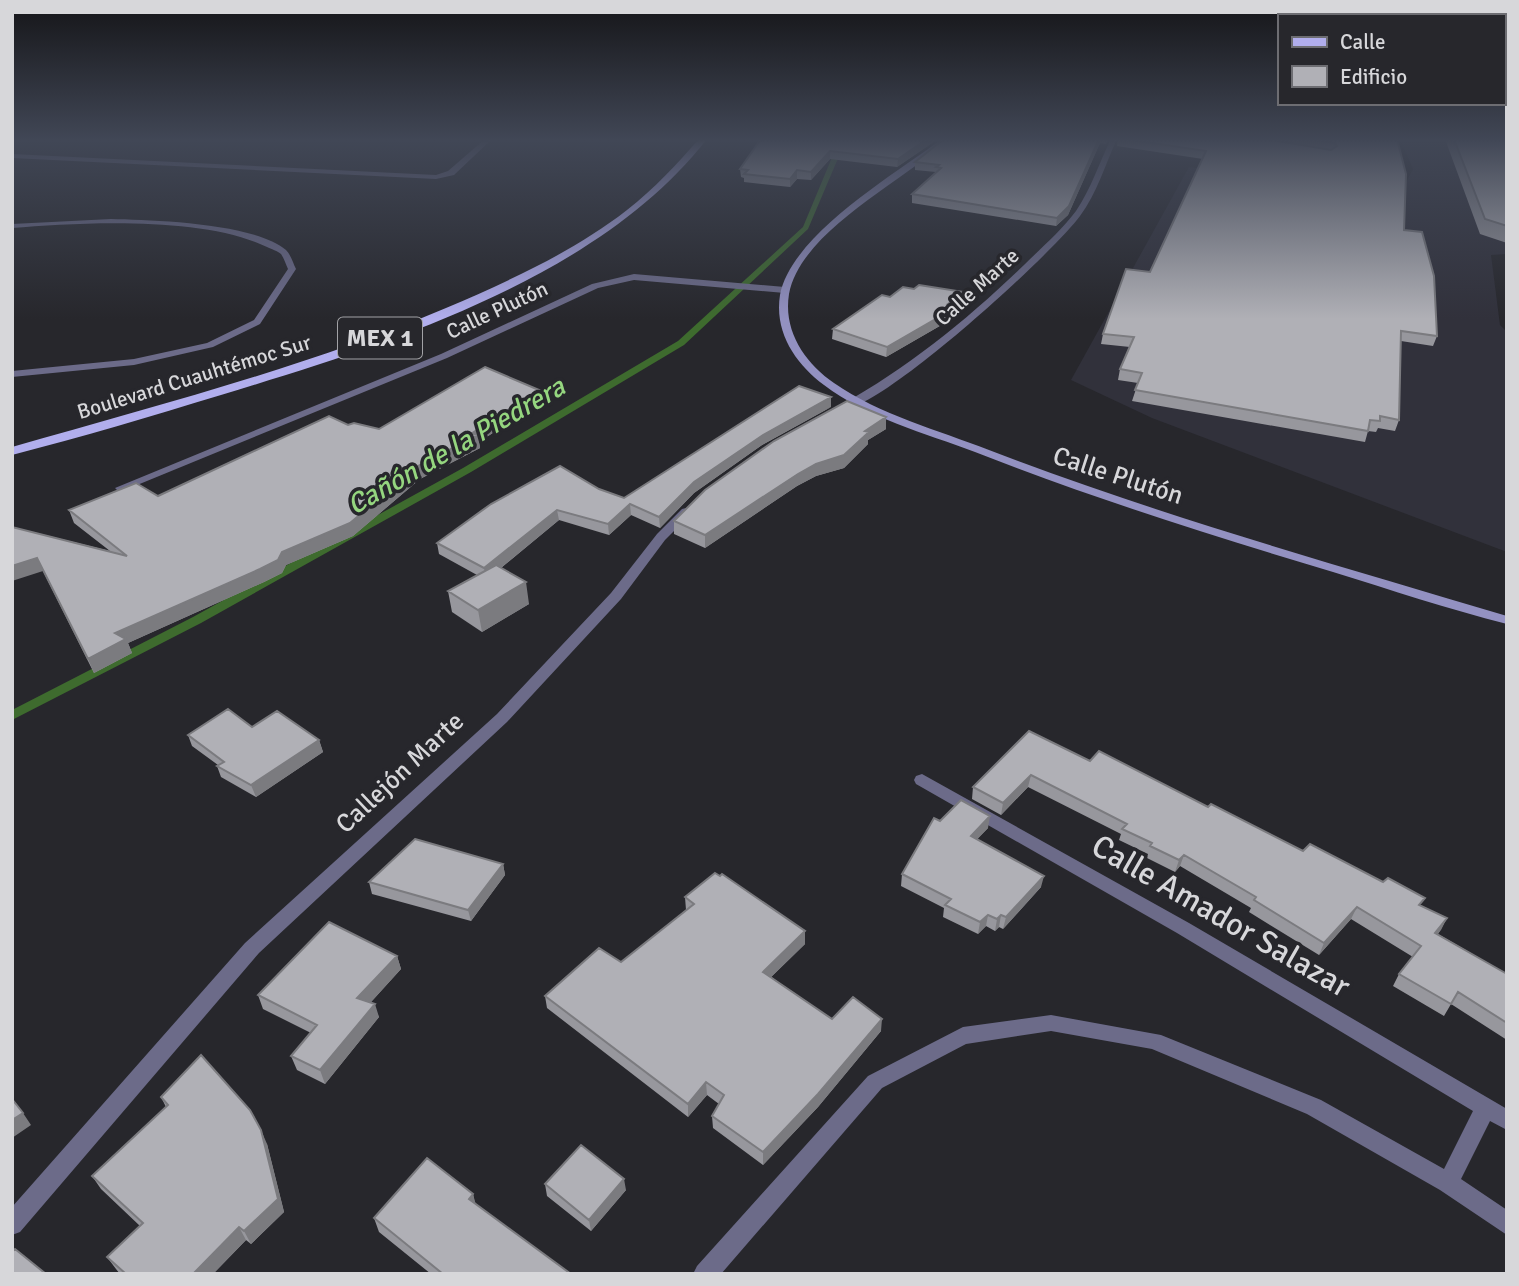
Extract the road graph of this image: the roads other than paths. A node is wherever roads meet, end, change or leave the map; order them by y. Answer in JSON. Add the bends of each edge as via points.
{"nodes":[{"id":1,"x":645,"y":199,"type":"edge"},
{"id":2,"x":866,"y":199,"type":"edge"},
{"id":3,"x":1087,"y":199,"type":"edge"},
{"id":4,"x":12,"y":226,"type":"edge"},
{"id":5,"x":785,"y":290,"type":"junction"},
{"id":6,"x":12,"y":374,"type":"edge"},
{"id":7,"x":857,"y":401,"type":"junction"},
{"id":8,"x":835,"y":413,"type":"edge"},
{"id":9,"x":12,"y":451,"type":"edge"},
{"id":10,"x":121,"y":488,"type":"edge"},
{"id":11,"x":701,"y":498,"type":"edge"},
{"id":12,"x":1507,"y":620,"type":"edge"},
{"id":13,"x":922,"y":780,"type":"dead end"},
{"id":14,"x":1486,"y":1108,"type":"junction"},
{"id":15,"x":1507,"y":1120,"type":"edge"},
{"id":16,"x":1448,"y":1183,"type":"junction"},
{"id":17,"x":12,"y":1224,"type":"edge"},
{"id":18,"x":1507,"y":1224,"type":"edge"},
{"id":19,"x":705,"y":1274,"type":"edge"}],
"edges":[{"from":1,"to":9,"type":"main road","name":"Boulevard Cuauhtémoc Sur","number":"MEX 1","via":[[561,256],[432,318],[294,369]]},
{"from":2,"to":5,"type":"street","name":"Calle Plutón","via":[[808,248]]},
{"from":3,"to":7,"type":"street","name":"Calle Marte","via":[[1070,224],[992,301],[925,356]]},
{"from":4,"to":6,"type":"street","via":[[74,222],[198,227],[263,242],[285,252],[292,269],[257,322],[210,345],[134,362]]},
{"from":5,"to":7,"type":"street","name":"Calle Plutón","via":[[784,326],[801,358]]},
{"from":5,"to":10,"type":"street","name":"Calle Plutón","via":[[634,277],[594,286],[444,356]]},
{"from":7,"to":8,"type":"street"},
{"from":7,"to":12,"type":"street","name":"Calle Plutón","via":[[1035,473]]},
{"from":11,"to":17,"type":"street","name":"Callejón Marte","via":[[661,537],[616,596],[502,718],[252,948]]},
{"from":13,"to":14,"type":"street","name":"Calle Amador Salazar"},
{"from":14,"to":15,"type":"street","name":"Calle Amador Salazar"},
{"from":14,"to":16,"type":"street"},
{"from":16,"to":18,"type":"street"},
{"from":16,"to":19,"type":"street","via":[[1314,1107],[1154,1041],[1051,1023],[963,1036],[876,1082]]}]}
